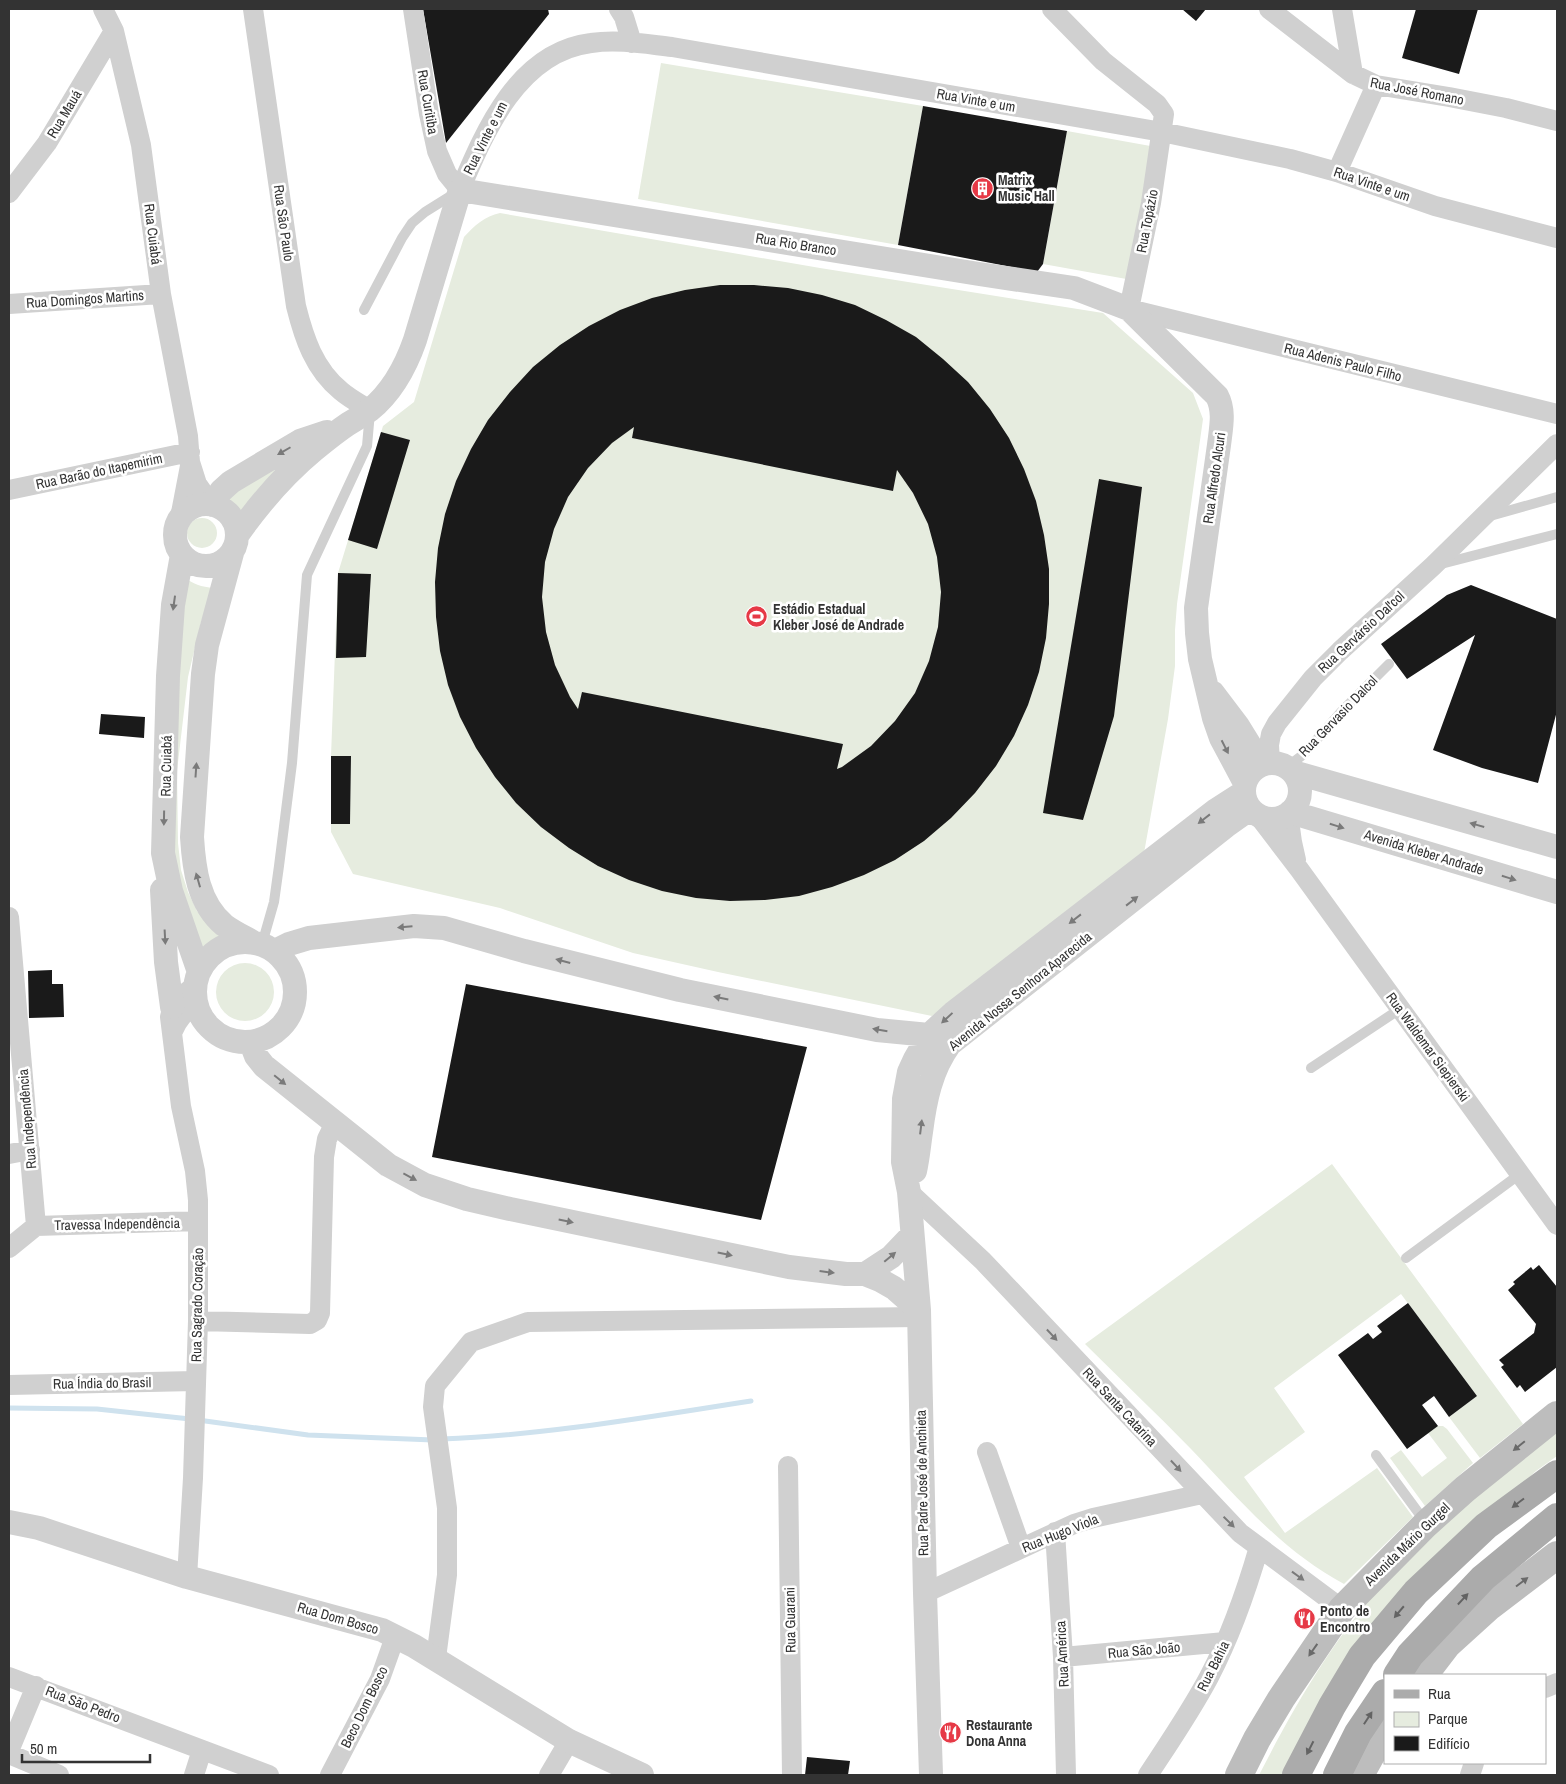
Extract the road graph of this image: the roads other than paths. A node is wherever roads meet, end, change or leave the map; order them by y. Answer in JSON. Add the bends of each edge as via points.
{"nodes":[{"id":1,"x":103,"y":9,"type":"edge"},
{"id":2,"x":253,"y":9,"type":"edge"},
{"id":3,"x":413,"y":9,"type":"edge"},
{"id":4,"x":619,"y":9,"type":"edge"},
{"id":5,"x":1052,"y":9,"type":"edge"},
{"id":6,"x":1269,"y":9,"type":"edge"},
{"id":7,"x":1342,"y":9,"type":"edge"},
{"id":8,"x":114,"y":31,"type":"junction"},
{"id":9,"x":632,"y":43,"type":"junction"},
{"id":10,"x":1353,"y":74,"type":"junction"},
{"id":11,"x":1376,"y":85,"type":"junction"},
{"id":12,"x":1557,"y":121,"type":"edge"},
{"id":13,"x":1162,"y":132,"type":"junction"},
{"id":14,"x":1337,"y":172,"type":"junction"},
{"id":15,"x":9,"y":190,"type":"edge"},
{"id":16,"x":460,"y":190,"type":"junction"},
{"id":17,"x":1557,"y":238,"type":"edge"},
{"id":18,"x":161,"y":294,"type":"junction"},
{"id":19,"x":9,"y":304,"type":"edge"},
{"id":20,"x":364,"y":310,"type":"dead end"},
{"id":21,"x":1129,"y":310,"type":"junction"},
{"id":22,"x":370,"y":410,"type":"junction"},
{"id":23,"x":1557,"y":414,"type":"edge"},
{"id":24,"x":346,"y":426,"type":"junction"},
{"id":25,"x":1557,"y":444,"type":"edge"},
{"id":26,"x":190,"y":457,"type":"junction"},
{"id":27,"x":9,"y":490,"type":"edge"},
{"id":28,"x":1557,"y":497,"type":"edge"},
{"id":29,"x":212,"y":504,"type":"junction"},
{"id":30,"x":180,"y":518,"type":"junction"},
{"id":31,"x":1482,"y":518,"type":"junction"},
{"id":32,"x":1557,"y":534,"type":"edge"},
{"id":33,"x":235,"y":543,"type":"junction"},
{"id":34,"x":182,"y":555,"type":"junction"},
{"id":35,"x":1432,"y":566,"type":"junction"},
{"id":36,"x":1389,"y":664,"type":"dead end"},
{"id":37,"x":1206,"y":684,"type":"junction"},
{"id":38,"x":1278,"y":767,"type":"junction"},
{"id":39,"x":1249,"y":800,"type":"junction"},
{"id":40,"x":1289,"y":812,"type":"junction"},
{"id":41,"x":1557,"y":847,"type":"edge"},
{"id":42,"x":163,"y":853,"type":"junction"},
{"id":43,"x":1299,"y":869,"type":"junction"},
{"id":44,"x":1557,"y":892,"type":"edge"},
{"id":45,"x":9,"y":917,"type":"edge"},
{"id":46,"x":262,"y":945,"type":"junction"},
{"id":47,"x":196,"y":988,"type":"junction"},
{"id":48,"x":12,"y":989,"type":"edge"},
{"id":49,"x":172,"y":1007,"type":"junction"},
{"id":50,"x":1400,"y":1009,"type":"junction"},
{"id":51,"x":171,"y":1035,"type":"junction"},
{"id":52,"x":928,"y":1035,"type":"junction"},
{"id":53,"x":251,"y":1043,"type":"junction"},
{"id":54,"x":1311,"y":1068,"type":"dead end"},
{"id":55,"x":335,"y":1123,"type":"junction"},
{"id":56,"x":30,"y":1150,"type":"junction"},
{"id":57,"x":9,"y":1154,"type":"edge"},
{"id":58,"x":1520,"y":1174,"type":"junction"},
{"id":59,"x":909,"y":1192,"type":"junction"},
{"id":60,"x":198,"y":1222,"type":"junction"},
{"id":61,"x":1557,"y":1225,"type":"edge"},
{"id":62,"x":36,"y":1226,"type":"junction"},
{"id":63,"x":912,"y":1235,"type":"junction"},
{"id":64,"x":9,"y":1248,"type":"edge"},
{"id":65,"x":1406,"y":1258,"type":"dead end"},
{"id":66,"x":865,"y":1274,"type":"junction"},
{"id":67,"x":919,"y":1313,"type":"junction"},
{"id":68,"x":198,"y":1321,"type":"junction"},
{"id":69,"x":195,"y":1381,"type":"junction"},
{"id":70,"x":9,"y":1385,"type":"edge"},
{"id":71,"x":1557,"y":1415,"type":"edge"},
{"id":72,"x":987,"y":1452,"type":"dead end"},
{"id":73,"x":1376,"y":1455,"type":"dead end"},
{"id":74,"x":788,"y":1466,"type":"dead end"},
{"id":75,"x":1557,"y":1474,"type":"edge"},
{"id":76,"x":1202,"y":1494,"type":"junction"},
{"id":77,"x":1557,"y":1518,"type":"edge"},
{"id":78,"x":9,"y":1522,"type":"edge"},
{"id":79,"x":1426,"y":1524,"type":"junction"},
{"id":80,"x":1055,"y":1532,"type":"junction"},
{"id":81,"x":1259,"y":1547,"type":"junction"},
{"id":82,"x":1021,"y":1548,"type":"junction"},
{"id":83,"x":1557,"y":1555,"type":"edge"},
{"id":84,"x":187,"y":1577,"type":"junction"},
{"id":85,"x":925,"y":1593,"type":"junction"},
{"id":86,"x":1342,"y":1609,"type":"junction"},
{"id":87,"x":395,"y":1637,"type":"junction"},
{"id":88,"x":1225,"y":1642,"type":"junction"},
{"id":89,"x":1064,"y":1657,"type":"junction"},
{"id":90,"x":436,"y":1658,"type":"junction"},
{"id":91,"x":1398,"y":1674,"type":"edge"},
{"id":92,"x":1425,"y":1674,"type":"edge"},
{"id":93,"x":9,"y":1677,"type":"edge"},
{"id":94,"x":36,"y":1686,"type":"junction"},
{"id":95,"x":1384,"y":1694,"type":"edge"},
{"id":96,"x":1384,"y":1732,"type":"edge"},
{"id":97,"x":569,"y":1741,"type":"junction"},
{"id":98,"x":202,"y":1750,"type":"junction"},
{"id":99,"x":9,"y":1752,"type":"edge"},
{"id":100,"x":58,"y":1775,"type":"edge"},
{"id":101,"x":194,"y":1775,"type":"edge"},
{"id":102,"x":269,"y":1775,"type":"edge"},
{"id":103,"x":330,"y":1775,"type":"edge"},
{"id":104,"x":549,"y":1775,"type":"edge"},
{"id":105,"x":642,"y":1775,"type":"edge"},
{"id":106,"x":792,"y":1775,"type":"edge"},
{"id":107,"x":931,"y":1775,"type":"edge"},
{"id":108,"x":1066,"y":1775,"type":"edge"},
{"id":109,"x":1148,"y":1775,"type":"edge"},
{"id":110,"x":1240,"y":1775,"type":"edge"},
{"id":111,"x":1296,"y":1775,"type":"edge"},
{"id":112,"x":1337,"y":1775,"type":"edge"},
{"id":113,"x":1360,"y":1775,"type":"edge"}],
"edges":[{"from":1,"to":8,"type":"street","name":"Rua Cuiabá"},
{"from":2,"to":22,"type":"street","name":"Rua São Paulo","via":[[302,332],[317,365],[340,390]]},
{"from":3,"to":16,"type":"street","name":"Rua Curitiba","via":[[437,151],[447,174]]},
{"from":4,"to":9,"type":"street"},
{"from":5,"to":13,"type":"street","name":"Rua Topázio","via":[[1103,61],[1157,104],[1164,114]]},
{"from":6,"to":10,"type":"street","name":"Rua José Romano"},
{"from":7,"to":10,"type":"street"},
{"from":8,"to":15,"type":"street","name":"Rua Mauá","via":[[47,144]]},
{"from":8,"to":18,"type":"street","name":"Rua Cuiabá","via":[[142,145]]},
{"from":9,"to":13,"type":"street","name":"Rua Vinte e um"},
{"from":9,"to":16,"type":"street","name":"Rua Vinte e um","via":[[598,42],[572,46],[546,59],[528,74],[507,96]]},
{"from":10,"to":11,"type":"street","name":"Rua José Romano"},
{"from":11,"to":12,"type":"street","name":"Rua José Romano","via":[[1506,108]]},
{"from":11,"to":14,"type":"street"},
{"from":13,"to":14,"type":"street","name":"Rua Vinte e um"},
{"from":13,"to":21,"type":"street","name":"Rua Topázio"},
{"from":14,"to":17,"type":"street","name":"Rua Vinte e um","via":[[1435,206]]},
{"from":16,"to":20,"type":"lane","via":[[412,223]]},
{"from":16,"to":21,"type":"street","name":"Rua Rio Branco","via":[[1074,288]]},
{"from":16,"to":22,"type":"street","via":[[408,361]]},
{"from":18,"to":19,"type":"street","name":"Rua Domingos Martins"},
{"from":18,"to":26,"type":"street","name":"Rua Cuiabá"},
{"from":21,"to":23,"type":"street","name":"Rua Adenis Paulo Filho"},
{"from":21,"to":37,"type":"street","name":"Rua Alfredo Alcuri","via":[[1217,396],[1221,404],[1222,421],[1196,608],[1200,659]]},
{"from":22,"to":24,"type":"street"},
{"from":22,"to":46,"type":"lane","via":[[367,446],[307,575],[292,763],[274,902]]},
{"from":24,"to":29,"type":"street","one_way":true,"via":[[300,441],[230,482]]},
{"from":24,"to":33,"type":"street","via":[[314,450],[257,507]]},
{"from":25,"to":31,"type":"street","name":"Rua Gervársio Dal'col"},
{"from":26,"to":27,"type":"street","name":"Rua Barão do Itapemirim"},
{"from":26,"to":29,"type":"street","name":"Rua Cuiabá","via":[[197,484]]},
{"from":26,"to":30,"type":"street","name":"Rua Cuiabá"},
{"from":28,"to":31,"type":"lane","name":"Rua Gervársio Dal'col"},
{"from":29,"to":30,"type":"street","via":[[190,508]]},
{"from":29,"to":33,"type":"street","via":[[223,508],[236,524]]},
{"from":30,"to":34,"type":"street","via":[[175,537]]},
{"from":31,"to":35,"type":"street","name":"Rua Gervársio Dal'col"},
{"from":32,"to":35,"type":"lane"},
{"from":33,"to":34,"type":"street","via":[[226,560],[218,565],[198,566]]},
{"from":46,"to":33,"type":"street","name":"Rua Cuiabá","one_way":true,"via":[[225,926],[207,904],[193,860],[206,645]]},
{"from":34,"to":42,"type":"street","name":"Rua Cuiabá","one_way":true,"via":[[173,605],[169,667]]},
{"from":35,"to":38,"type":"street","name":"Rua Gervársio Dal'col","via":[[1313,678],[1278,723],[1269,745]]},
{"from":36,"to":38,"type":"lane","name":"Rua Gervasio Dalcol","via":[[1304,754]]},
{"from":37,"to":38,"type":"street","name":"Rua Alfredo Alcuri","via":[[1238,726]]},
{"from":37,"to":39,"type":"street","name":"Rua Alfredo Alcuri","one_way":true,"via":[[1221,738]]},
{"from":38,"to":39,"type":"street","via":[[1254,769],[1248,776]]},
{"from":38,"to":40,"type":"street","via":[[1298,780],[1300,788],[1296,805]]},
{"from":41,"to":38,"type":"street","one_way":true,"via":[[1335,786]]},
{"from":39,"to":40,"type":"street","via":[[1265,818],[1273,819]]},
{"from":39,"to":43,"type":"street","name":"Rua Waldemar Siepierski"},
{"from":39,"to":52,"type":"street","name":"Avenida Nossa Senhora Aparecida","one_way":true,"via":[[1216,810],[986,986]]},
{"from":59,"to":39,"type":"street","name":"Avenida Nossa Senhora Aparecida","one_way":true,"via":[[928,1090],[940,1058],[950,1044],[1219,832]]},
{"from":40,"to":43,"type":"street","name":"Rua Waldemar Siepierski"},
{"from":40,"to":44,"type":"street","name":"Avenida Kleber Andrade","one_way":true},
{"from":42,"to":47,"type":"street","name":"Rua Cuiabá"},
{"from":42,"to":49,"type":"street","one_way":true,"via":[[166,962]]},
{"from":43,"to":50,"type":"street","name":"Rua Waldemar Siepierski"},
{"from":45,"to":48,"type":"street","name":"Rua Independência"},
{"from":46,"to":47,"type":"street","via":[[234,942],[220,948],[207,958]]},
{"from":52,"to":46,"type":"street","one_way":true,"via":[[877,1030],[680,990],[444,928],[414,926]]},
{"from":46,"to":53,"type":"street","via":[[286,961],[296,990],[288,1019],[265,1039]]},
{"from":47,"to":49,"type":"street","via":[[178,999]]},
{"from":47,"to":51,"type":"street"},
{"from":47,"to":53,"type":"street","via":[[201,1018],[210,1030],[222,1038]]},
{"from":48,"to":56,"type":"street","name":"Rua Independência"},
{"from":49,"to":51,"type":"street","name":"Rua Sagrado Coração"},
{"from":50,"to":54,"type":"lane"},
{"from":50,"to":58,"type":"street","name":"Rua Waldemar Siepierski"},
{"from":51,"to":60,"type":"street","name":"Rua Sagrado Coração","via":[[195,1171]]},
{"from":52,"to":59,"type":"street","name":"Avenida Nossa Senhora Aparecida","via":[[914,1059],[905,1092],[902,1162]]},
{"from":53,"to":55,"type":"street","one_way":true,"via":[[264,1066]]},
{"from":55,"to":66,"type":"street","one_way":true,"via":[[388,1165],[425,1185],[467,1199],[789,1267]]},
{"from":55,"to":68,"type":"street","via":[[327,1139],[324,1157],[320,1314],[317,1320],[310,1324]]},
{"from":56,"to":57,"type":"street"},
{"from":56,"to":62,"type":"street","name":"Rua Independência"},
{"from":58,"to":61,"type":"street","name":"Rua Waldemar Siepierski"},
{"from":58,"to":65,"type":"lane"},
{"from":59,"to":63,"type":"street","name":"Rua Padre José de Anchieta"},
{"from":59,"to":76,"type":"street","name":"Rua Santa Catarina","one_way":true,"via":[[983,1261]]},
{"from":60,"to":62,"type":"street","name":"Travessa Independência"},
{"from":60,"to":68,"type":"street","name":"Rua Sagrado Coração"},
{"from":62,"to":64,"type":"street"},
{"from":66,"to":63,"type":"street","one_way":true,"via":[[891,1258]]},
{"from":63,"to":67,"type":"street","name":"Rua Padre José de Anchieta"},
{"from":66,"to":67,"type":"street","via":[[894,1288]]},
{"from":67,"to":85,"type":"street","name":"Rua Padre José de Anchieta"},
{"from":67,"to":90,"type":"street","via":[[528,1322],[471,1342],[435,1386],[433,1407],[448,1508],[447,1575]]},
{"from":68,"to":69,"type":"street","name":"Rua Sagrado Coração"},
{"from":69,"to":70,"type":"street","name":"Rua Índia do Brasil"},
{"from":69,"to":84,"type":"street","name":"Rua Sagrado Coração"},
{"from":71,"to":79,"type":"main road","name":"Avenida Mário Gurgel","one_way":true},
{"from":72,"to":82,"type":"street"},
{"from":73,"to":79,"type":"lane"},
{"from":74,"to":106,"type":"street","name":"Rua Guarani"},
{"from":75,"to":111,"type":"main road","one_way":true,"via":[[1486,1526],[1416,1592],[1362,1656]]},
{"from":76,"to":80,"type":"street","name":"Rua Hugo Viola","via":[[1093,1518]]},
{"from":76,"to":81,"type":"street","name":"Rua Santa Catarina","one_way":true,"via":[[1240,1533]]},
{"from":91,"to":77,"type":"main road","one_way":true,"via":[[1410,1655],[1483,1578]]},
{"from":78,"to":84,"type":"street","name":"Rua Dom Bosco","via":[[39,1528]]},
{"from":79,"to":86,"type":"main road","name":"Avenida Mário Gurgel"},
{"from":80,"to":82,"type":"street","name":"Rua Hugo Viola"},
{"from":80,"to":89,"type":"street","name":"Rua América"},
{"from":81,"to":86,"type":"street","name":"Rua Santa Catarina","one_way":true},
{"from":81,"to":88,"type":"street","name":"Rua Bahia","via":[[1245,1596]]},
{"from":82,"to":85,"type":"street","name":"Rua Hugo Viola"},
{"from":92,"to":83,"type":"main road","one_way":true,"via":[[1447,1645],[1490,1606]]},
{"from":84,"to":87,"type":"street","name":"Rua Dom Bosco","via":[[362,1624]]},
{"from":85,"to":107,"type":"street","name":"Rua Padre José de Anchieta"},
{"from":86,"to":110,"type":"main road","name":"Avenida Mário Gurgel","one_way":true,"via":[[1281,1699]]},
{"from":87,"to":90,"type":"street","name":"Rua Dom Bosco"},
{"from":87,"to":103,"type":"street","name":"Beco Dom Bosco","via":[[380,1679]]},
{"from":88,"to":89,"type":"street","name":"Rua São João"},
{"from":88,"to":109,"type":"street","name":"Rua Bahia","via":[[1209,1677]]},
{"from":89,"to":108,"type":"street","name":"Rua América"},
{"from":90,"to":97,"type":"street","name":"Rua Dom Bosco"},
{"from":93,"to":94,"type":"street","name":"Rua São Pedro"},
{"from":94,"to":98,"type":"street","name":"Rua São Pedro"},
{"from":94,"to":99,"type":"street"},
{"from":112,"to":95,"type":"main road","one_way":true,"via":[[1358,1733]]},
{"from":96,"to":113,"type":"main road"},
{"from":97,"to":104,"type":"street"},
{"from":97,"to":105,"type":"street","name":"Rua Dom Bosco"},
{"from":98,"to":101,"type":"street"},
{"from":98,"to":102,"type":"street","name":"Rua São Pedro"},
{"from":99,"to":100,"type":"street"}]}
